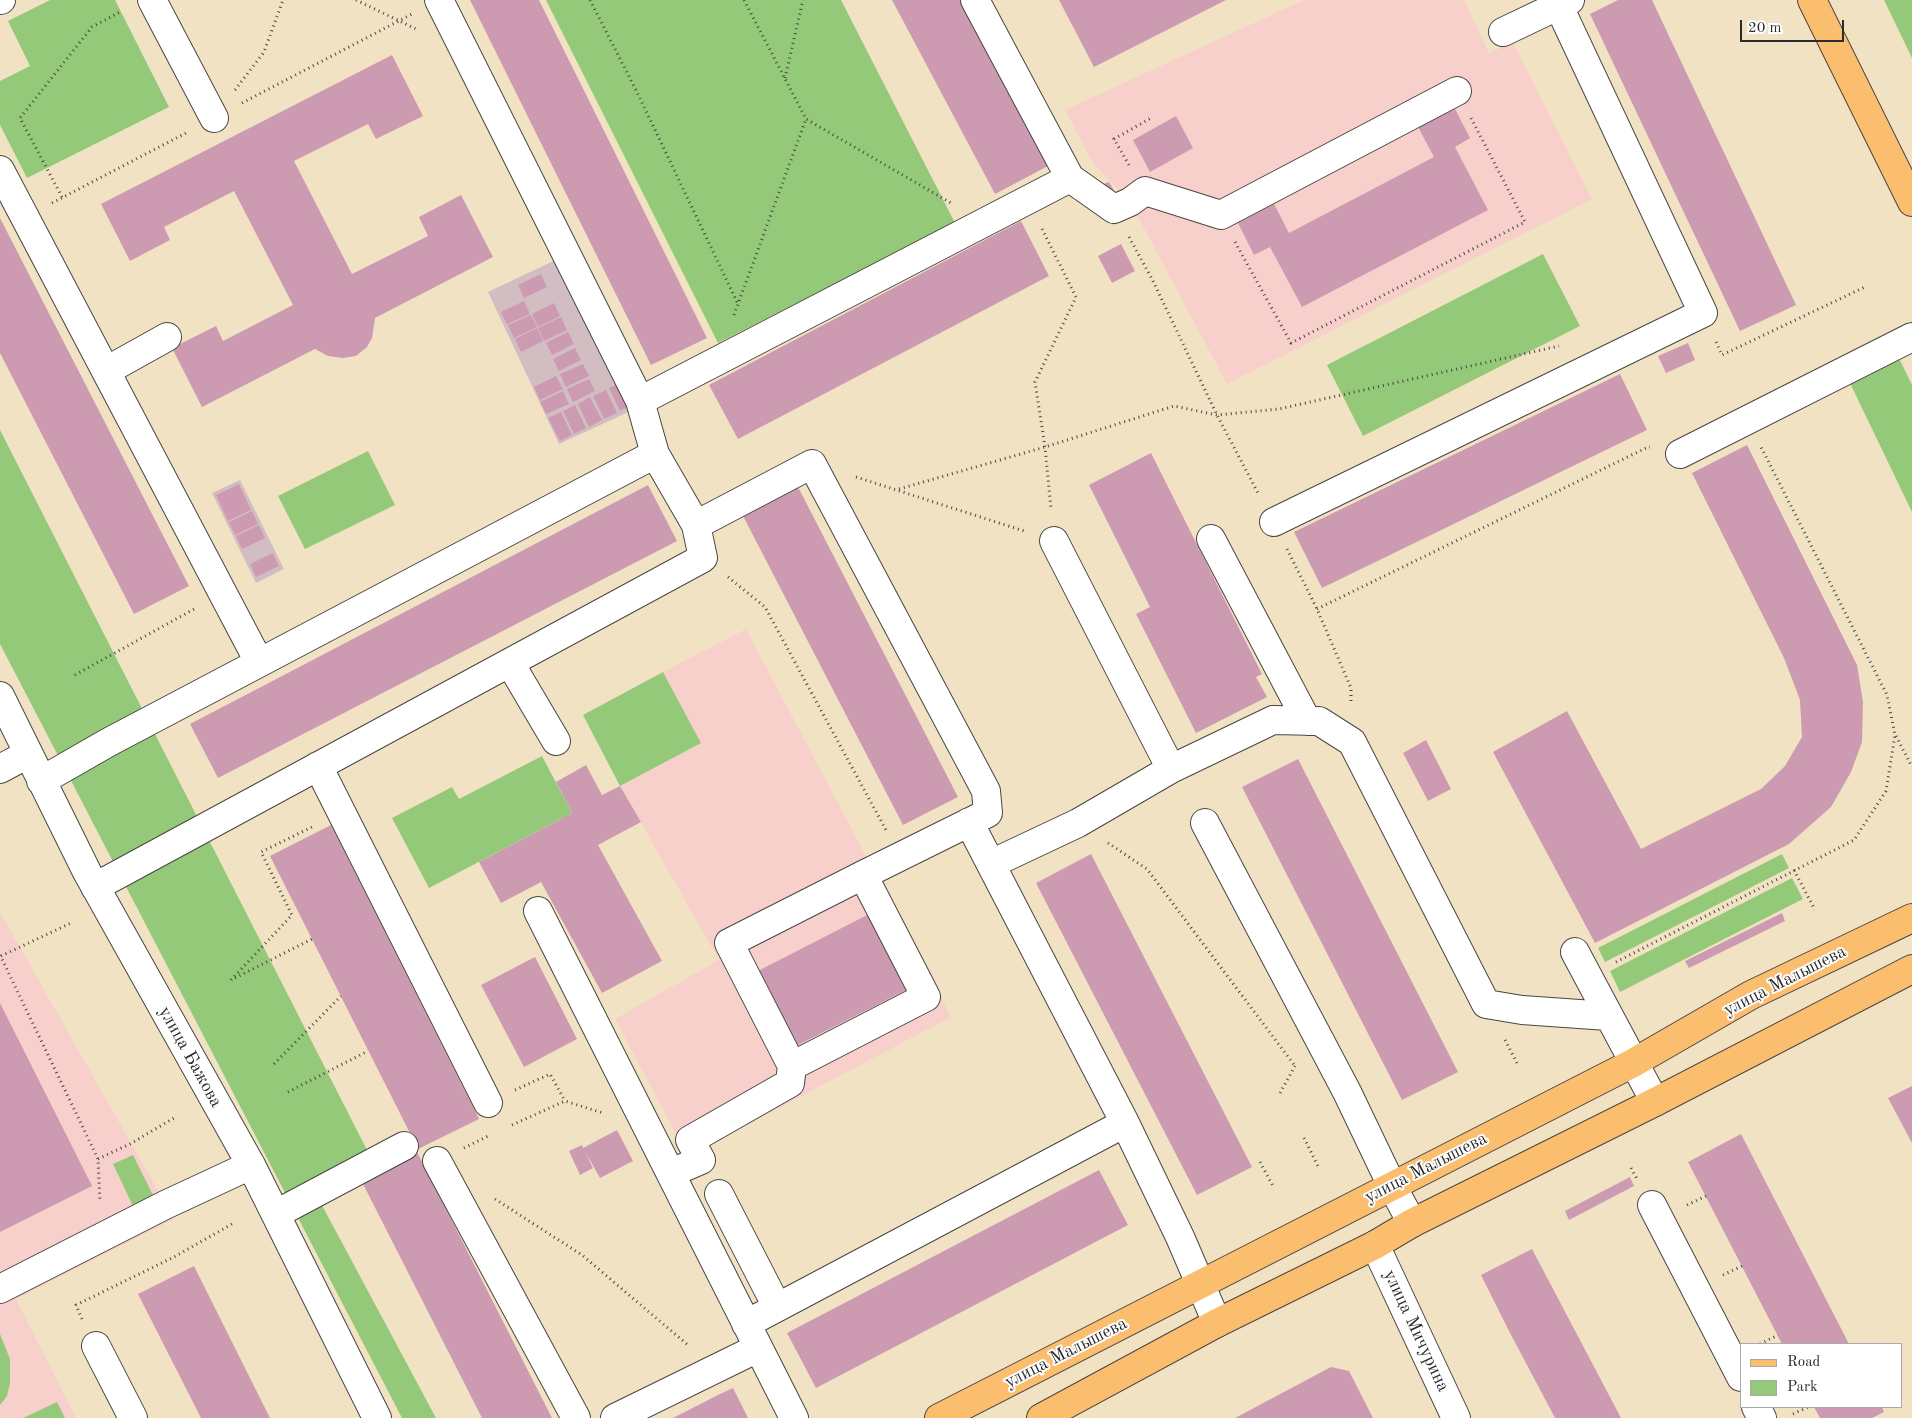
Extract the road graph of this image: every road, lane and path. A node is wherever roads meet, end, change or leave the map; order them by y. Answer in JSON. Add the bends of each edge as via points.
{"nodes":[{"id":1,"x":284,"y":0,"type":"edge"},
{"id":2,"x":356,"y":0,"type":"edge"},
{"id":3,"x":439,"y":0,"type":"edge"},
{"id":4,"x":590,"y":0,"type":"edge"},
{"id":5,"x":744,"y":0,"type":"edge"},
{"id":6,"x":803,"y":0,"type":"edge"},
{"id":7,"x":975,"y":0,"type":"edge"},
{"id":8,"x":1812,"y":0,"type":"edge"},
{"id":9,"x":1561,"y":2,"type":"edge"},
{"id":10,"x":140,"y":3,"type":"edge"},
{"id":11,"x":1503,"y":32,"type":"dead end"},
{"id":12,"x":465,"y":50,"type":"junction"},
{"id":13,"x":785,"y":79,"type":"junction"},
{"id":14,"x":1457,"y":91,"type":"joint"},
{"id":15,"x":214,"y":118,"type":"joint"},
{"id":16,"x":1151,"y":118,"type":"dead end"},
{"id":17,"x":806,"y":119,"type":"junction"},
{"id":18,"x":0,"y":170,"type":"edge"},
{"id":19,"x":1070,"y":178,"type":"junction"},
{"id":20,"x":1146,"y":192,"type":"junction"},
{"id":21,"x":62,"y":197,"type":"dead end"},
{"id":22,"x":1028,"y":200,"type":"junction"},
{"id":23,"x":1912,"y":202,"type":"edge"},
{"id":24,"x":1114,"y":209,"type":"junction"},
{"id":25,"x":1221,"y":215,"type":"junction"},
{"id":26,"x":984,"y":222,"type":"junction"},
{"id":27,"x":1867,"y":286,"type":"dead end"},
{"id":28,"x":738,"y":304,"type":"junction"},
{"id":29,"x":1703,"y":313,"type":"junction"},
{"id":30,"x":167,"y":337,"type":"dead end"},
{"id":31,"x":1912,"y":337,"type":"edge"},
{"id":32,"x":1567,"y":344,"type":"dead end"},
{"id":33,"x":720,"y":359,"type":"junction"},
{"id":34,"x":106,"y":371,"type":"junction"},
{"id":35,"x":640,"y":401,"type":"junction"},
{"id":36,"x":1217,"y":415,"type":"junction"},
{"id":37,"x":1045,"y":447,"type":"junction"},
{"id":38,"x":656,"y":454,"type":"junction"},
{"id":39,"x":1680,"y":454,"type":"joint"},
{"id":40,"x":1765,"y":456,"type":"dead end"},
{"id":41,"x":812,"y":464,"type":"junction"},
{"id":42,"x":899,"y":489,"type":"junction"},
{"id":43,"x":1274,"y":522,"type":"junction"},
{"id":44,"x":696,"y":525,"type":"junction"},
{"id":45,"x":1211,"y":539,"type":"dead end"},
{"id":46,"x":1054,"y":541,"type":"junction"},
{"id":47,"x":703,"y":558,"type":"junction"},
{"id":48,"x":200,"y":607,"type":"dead end"},
{"id":49,"x":1317,"y":609,"type":"junction"},
{"id":50,"x":259,"y":662,"type":"junction"},
{"id":51,"x":510,"y":663,"type":"junction"},
{"id":52,"x":75,"y":675,"type":"dead end"},
{"id":53,"x":0,"y":696,"type":"edge"},
{"id":54,"x":1307,"y":721,"type":"junction"},
{"id":55,"x":1895,"y":735,"type":"junction"},
{"id":56,"x":556,"y":741,"type":"dead end"},
{"id":57,"x":1352,"y":742,"type":"junction"},
{"id":58,"x":28,"y":754,"type":"junction"},
{"id":59,"x":318,"y":766,"type":"junction"},
{"id":60,"x":1912,"y":767,"type":"edge"},
{"id":61,"x":0,"y":769,"type":"edge"},
{"id":62,"x":1172,"y":769,"type":"junction"},
{"id":63,"x":41,"y":781,"type":"junction"},
{"id":64,"x":342,"y":812,"type":"junction"},
{"id":65,"x":968,"y":822,"type":"junction"},
{"id":66,"x":1205,"y":823,"type":"dead end"},
{"id":67,"x":1078,"y":824,"type":"junction"},
{"id":68,"x":900,"y":857,"type":"junction"},
{"id":69,"x":991,"y":864,"type":"junction"},
{"id":70,"x":1794,"y":870,"type":"junction"},
{"id":71,"x":863,"y":875,"type":"junction"},
{"id":72,"x":95,"y":887,"type":"junction"},
{"id":73,"x":1815,"y":910,"type":"dead end"},
{"id":74,"x":538,"y":911,"type":"dead end"},
{"id":75,"x":1912,"y":918,"type":"edge"},
{"id":76,"x":71,"y":923,"type":"dead end"},
{"id":77,"x":312,"y":939,"type":"dead end"},
{"id":78,"x":1575,"y":952,"type":"dead end"},
{"id":79,"x":0,"y":956,"type":"edge"},
{"id":80,"x":1912,"y":969,"type":"edge"},
{"id":81,"x":1588,"y":976,"type":"junction"},
{"id":82,"x":341,"y":996,"type":"dead end"},
{"id":83,"x":1608,"y":1016,"type":"junction"},
{"id":84,"x":368,"y":1051,"type":"dead end"},
{"id":85,"x":1633,"y":1063,"type":"junction"},
{"id":86,"x":274,"y":1064,"type":"dead end"},
{"id":87,"x":792,"y":1066,"type":"junction"},
{"id":88,"x":1295,"y":1066,"type":"junction"},
{"id":89,"x":1304,"y":1070,"type":"dead end"},
{"id":90,"x":288,"y":1092,"type":"dead end"},
{"id":91,"x":1280,"y":1093,"type":"dead end"},
{"id":92,"x":565,"y":1101,"type":"junction"},
{"id":93,"x":1654,"y":1102,"type":"junction"},
{"id":94,"x":488,"y":1103,"type":"joint"},
{"id":95,"x":174,"y":1118,"type":"dead end"},
{"id":96,"x":1125,"y":1123,"type":"junction"},
{"id":97,"x":647,"y":1126,"type":"junction"},
{"id":98,"x":507,"y":1128,"type":"dead end"},
{"id":99,"x":498,"y":1132,"type":"dead end"},
{"id":100,"x":1304,"y":1138,"type":"dead end"},
{"id":101,"x":404,"y":1146,"type":"dead end"},
{"id":102,"x":98,"y":1159,"type":"junction"},
{"id":103,"x":437,"y":1161,"type":"joint"},
{"id":104,"x":1260,"y":1162,"type":"dead end"},
{"id":105,"x":251,"y":1165,"type":"junction"},
{"id":106,"x":1318,"y":1166,"type":"dead end"},
{"id":107,"x":670,"y":1173,"type":"junction"},
{"id":108,"x":1392,"y":1186,"type":"junction"},
{"id":109,"x":1274,"y":1188,"type":"dead end"},
{"id":110,"x":718,"y":1194,"type":"dead end"},
{"id":111,"x":493,"y":1197,"type":"dead end"},
{"id":112,"x":1652,"y":1205,"type":"dead end"},
{"id":113,"x":276,"y":1214,"type":"junction"},
{"id":114,"x":1412,"y":1223,"type":"junction"},
{"id":115,"x":232,"y":1224,"type":"dead end"},
{"id":116,"x":101,"y":1238,"type":"junction"},
{"id":117,"x":1376,"y":1245,"type":"junction"},
{"id":118,"x":1199,"y":1284,"type":"junction"},
{"id":119,"x":0,"y":1289,"type":"edge"},
{"id":120,"x":777,"y":1308,"type":"junction"},
{"id":121,"x":1217,"y":1323,"type":"junction"},
{"id":122,"x":746,"y":1324,"type":"junction"},
{"id":123,"x":1778,"y":1335,"type":"dead end"},
{"id":124,"x":698,"y":1342,"type":"dead end"},
{"id":125,"x":1762,"y":1343,"type":"edge"},
{"id":126,"x":96,"y":1346,"type":"joint"},
{"id":127,"x":758,"y":1348,"type":"junction"},
{"id":128,"x":1740,"y":1375,"type":"edge"},
{"id":129,"x":1806,"y":1408,"type":"edge"},
{"id":130,"x":133,"y":1418,"type":"edge"},
{"id":131,"x":377,"y":1418,"type":"edge"},
{"id":132,"x":576,"y":1418,"type":"edge"},
{"id":133,"x":615,"y":1418,"type":"edge"},
{"id":134,"x":794,"y":1418,"type":"edge"},
{"id":135,"x":939,"y":1418,"type":"edge"},
{"id":136,"x":1041,"y":1418,"type":"edge"},
{"id":137,"x":1456,"y":1418,"type":"edge"},
{"id":138,"x":1786,"y":1418,"type":"edge"}],
"edges":[{"from":1,"to":15,"type":"path","via":[[264,52]]},
{"from":2,"to":12,"type":"path"},
{"from":3,"to":12,"type":"street"},
{"from":4,"to":28,"type":"path","via":[[638,92]]},
{"from":5,"to":13,"type":"path"},
{"from":6,"to":13,"type":"path"},
{"from":7,"to":19,"type":"street"},
{"from":8,"to":23,"type":"main road"},
{"from":9,"to":11,"type":"street"},
{"from":9,"to":29,"type":"street"},
{"from":10,"to":15,"type":"street"},
{"from":10,"to":21,"type":"path","via":[[92,28],[20,118]]},
{"from":12,"to":35,"type":"street"},
{"from":13,"to":17,"type":"path"},
{"from":14,"to":25,"type":"street"},
{"from":14,"to":25,"type":"path","via":[[1525,222],[1291,343]]},
{"from":16,"to":20,"type":"path","via":[[1114,139]]},
{"from":17,"to":26,"type":"path"},
{"from":17,"to":28,"type":"path"},
{"from":18,"to":34,"type":"street"},
{"from":19,"to":22,"type":"street"},
{"from":19,"to":24,"type":"street"},
{"from":20,"to":24,"type":"street"},
{"from":20,"to":25,"type":"street"},
{"from":22,"to":26,"type":"street"},
{"from":22,"to":37,"type":"path","via":[[1076,297],[1035,382]]},
{"from":24,"to":36,"type":"path","via":[[1152,279]]},
{"from":26,"to":33,"type":"street"},
{"from":27,"to":29,"type":"path","via":[[1722,355]]},
{"from":28,"to":33,"type":"path"},
{"from":29,"to":43,"type":"street"},
{"from":30,"to":34,"type":"street"},
{"from":31,"to":39,"type":"street"},
{"from":32,"to":36,"type":"path","via":[[1279,408]]},
{"from":33,"to":35,"type":"street"},
{"from":34,"to":50,"type":"street"},
{"from":35,"to":38,"type":"street"},
{"from":36,"to":37,"type":"path","via":[[1174,406]]},
{"from":36,"to":43,"type":"path"},
{"from":37,"to":42,"type":"path"},
{"from":37,"to":46,"type":"path"},
{"from":38,"to":44,"type":"street"},
{"from":38,"to":50,"type":"street"},
{"from":39,"to":49,"type":"path","via":[[1648,446]]},
{"from":40,"to":55,"type":"path","via":[[1886,695]]},
{"from":41,"to":42,"type":"path"},
{"from":41,"to":44,"type":"street"},
{"from":41,"to":65,"type":"street","via":[[986,791],[988,813]]},
{"from":42,"to":46,"type":"path"},
{"from":43,"to":49,"type":"path"},
{"from":44,"to":47,"type":"street"},
{"from":45,"to":54,"type":"street"},
{"from":46,"to":62,"type":"street"},
{"from":47,"to":51,"type":"street"},
{"from":47,"to":68,"type":"path","via":[[765,607]]},
{"from":48,"to":52,"type":"path"},
{"from":49,"to":57,"type":"path","via":[[1351,688]]},
{"from":50,"to":63,"type":"street"},
{"from":51,"to":56,"type":"street"},
{"from":51,"to":59,"type":"street"},
{"from":53,"to":58,"type":"street","name":"улица Бажова"},
{"from":54,"to":57,"type":"street","via":[[1319,721]]},
{"from":54,"to":62,"type":"street","via":[[1273,720]]},
{"from":55,"to":60,"type":"path"},
{"from":55,"to":70,"type":"path","via":[[1886,791],[1854,840]]},
{"from":57,"to":83,"type":"street","via":[[1486,1004]]},
{"from":58,"to":61,"type":"street"},
{"from":58,"to":63,"type":"street","name":"улица Бажова"},
{"from":59,"to":64,"type":"street"},
{"from":59,"to":72,"type":"street"},
{"from":62,"to":67,"type":"street"},
{"from":63,"to":72,"type":"street","name":"улица Бажова"},
{"from":64,"to":77,"type":"path","via":[[261,852],[292,915],[231,980]]},
{"from":64,"to":94,"type":"street"},
{"from":65,"to":68,"type":"street"},
{"from":65,"to":69,"type":"street"},
{"from":66,"to":108,"type":"street","via":[[1347,1092]]},
{"from":67,"to":69,"type":"street"},
{"from":67,"to":88,"type":"path","via":[[1147,869]]},
{"from":68,"to":71,"type":"street"},
{"from":69,"to":96,"type":"street"},
{"from":70,"to":73,"type":"path"},
{"from":70,"to":81,"type":"path"},
{"from":71,"to":87,"type":"street","via":[[926,997]]},
{"from":71,"to":87,"type":"street","via":[[729,943]]},
{"from":72,"to":105,"type":"street","name":"улица Бажова"},
{"from":74,"to":97,"type":"street"},
{"from":75,"to":85,"type":"main road","name":"улица Малышева","via":[[1751,995]]},
{"from":76,"to":79,"type":"path"},
{"from":78,"to":81,"type":"street"},
{"from":79,"to":102,"type":"path"},
{"from":80,"to":93,"type":"main road"},
{"from":81,"to":83,"type":"street"},
{"from":82,"to":86,"type":"path"},
{"from":83,"to":85,"type":"street"},
{"from":84,"to":90,"type":"path"},
{"from":85,"to":93,"type":"street"},
{"from":85,"to":108,"type":"main road","name":"улица Малышева"},
{"from":87,"to":107,"type":"street","via":[[790,1083],[690,1140],[701,1160]]},
{"from":88,"to":89,"type":"path"},
{"from":88,"to":91,"type":"path"},
{"from":92,"to":94,"type":"path","via":[[550,1074]]},
{"from":92,"to":97,"type":"path"},
{"from":92,"to":98,"type":"path"},
{"from":93,"to":114,"type":"main road"},
{"from":95,"to":102,"type":"path"},
{"from":96,"to":118,"type":"street","via":[[1180,1236]]},
{"from":96,"to":120,"type":"street"},
{"from":97,"to":107,"type":"street"},
{"from":99,"to":103,"type":"path"},
{"from":100,"to":106,"type":"path"},
{"from":101,"to":113,"type":"street"},
{"from":102,"to":116,"type":"path"},
{"from":103,"to":132,"type":"street"},
{"from":104,"to":109,"type":"path"},
{"from":105,"to":113,"type":"street","name":"улица Бажова"},
{"from":105,"to":116,"type":"street"},
{"from":107,"to":122,"type":"street"},
{"from":108,"to":114,"type":"street"},
{"from":108,"to":118,"type":"main road","name":"улица Малышева"},
{"from":110,"to":120,"type":"street"},
{"from":111,"to":124,"type":"path","via":[[582,1254],[689,1346]]},
{"from":112,"to":128,"type":"street"},
{"from":113,"to":131,"type":"street","name":"улица Бажова"},
{"from":114,"to":117,"type":"main road"},
{"from":115,"to":126,"type":"path","via":[[174,1257],[76,1305]]},
{"from":116,"to":119,"type":"street"},
{"from":117,"to":121,"type":"main road"},
{"from":117,"to":137,"type":"street","name":"улица Мичурина"},
{"from":118,"to":121,"type":"street"},
{"from":118,"to":135,"type":"main road","name":"улица Малышева"},
{"from":120,"to":122,"type":"street"},
{"from":121,"to":136,"type":"main road"},
{"from":122,"to":127,"type":"street"},
{"from":123,"to":125,"type":"path"},
{"from":126,"to":130,"type":"street"},
{"from":127,"to":133,"type":"street"},
{"from":127,"to":134,"type":"street"},
{"from":129,"to":138,"type":"path"}]}
